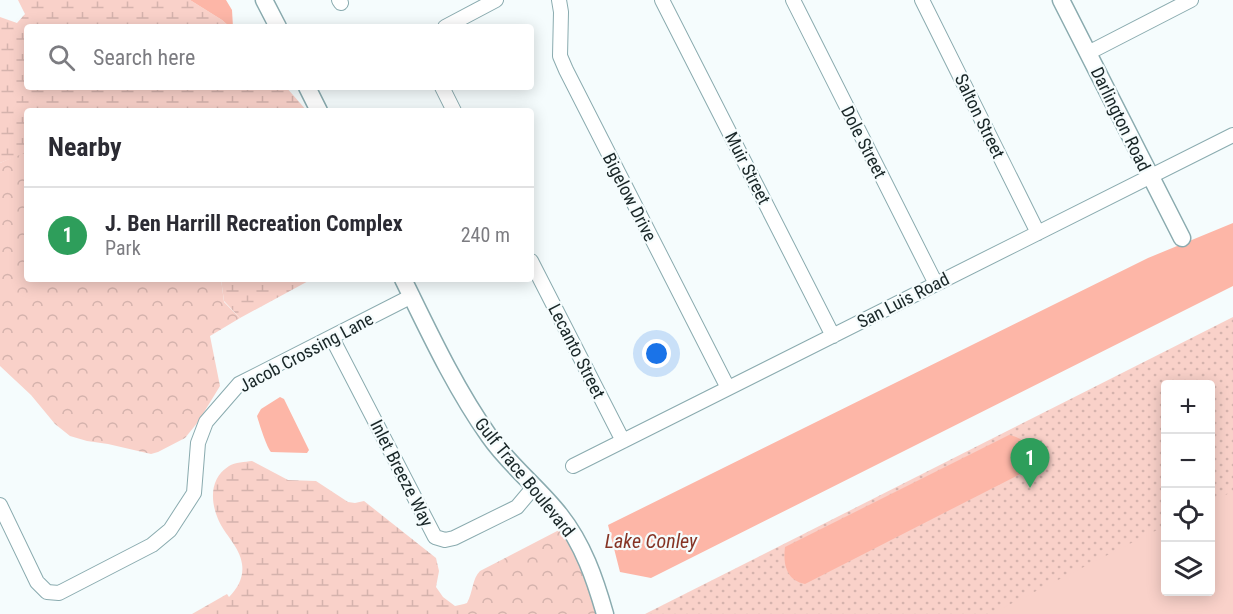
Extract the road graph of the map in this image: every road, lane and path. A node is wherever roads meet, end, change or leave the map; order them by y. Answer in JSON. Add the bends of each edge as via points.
{"nodes":[{"id":1,"x":264,"y":0,"type":"edge"},
{"id":2,"x":496,"y":0,"type":"edge"},
{"id":3,"x":559,"y":0,"type":"edge"},
{"id":4,"x":662,"y":0,"type":"edge"},
{"id":5,"x":793,"y":0,"type":"edge"},
{"id":6,"x":922,"y":0,"type":"edge"},
{"id":7,"x":1061,"y":0,"type":"edge"},
{"id":8,"x":1191,"y":0,"type":"edge"},
{"id":9,"x":276,"y":24,"type":"edge"},
{"id":10,"x":451,"y":24,"type":"edge"},
{"id":11,"x":1088,"y":52,"type":"junction"},
{"id":12,"x":310,"y":90,"type":"edge"},
{"id":13,"x":444,"y":90,"type":"edge"},
{"id":14,"x":318,"y":108,"type":"edge"},
{"id":15,"x":452,"y":108,"type":"edge"},
{"id":16,"x":1233,"y":135,"type":"edge"},
{"id":17,"x":1150,"y":177,"type":"junction"},
{"id":18,"x":1038,"y":233,"type":"junction"},
{"id":19,"x":1182,"y":238,"type":"dead end"},
{"id":20,"x":534,"y":267,"type":"edge"},
{"id":21,"x":405,"y":282,"type":"edge"},
{"id":22,"x":936,"y":284,"type":"junction"},
{"id":23,"x":412,"y":296,"type":"junction"},
{"id":24,"x":833,"y":336,"type":"junction"},
{"id":25,"x":332,"y":338,"type":"junction"},
{"id":26,"x":728,"y":388,"type":"junction"},
{"id":27,"x":623,"y":441,"type":"junction"},
{"id":28,"x":573,"y":466,"type":"dead end"},
{"id":29,"x":533,"y":488,"type":"junction"},
{"id":30,"x":0,"y":505,"type":"edge"},
{"id":31,"x":605,"y":614,"type":"edge"}],
"edges":[{"from":1,"to":9,"type":"street"},
{"from":2,"to":10,"type":"street"},
{"from":3,"to":26,"type":"street","name":"Bigelow Drive","via":[[560,56],[566,70]]},
{"from":4,"to":24,"type":"street","name":"Muir Street"},
{"from":5,"to":22,"type":"street","name":"Dole Street"},
{"from":6,"to":18,"type":"street","name":"Salton Street"},
{"from":7,"to":11,"type":"street","name":"Darlington Road"},
{"from":8,"to":11,"type":"street"},
{"from":11,"to":17,"type":"street","name":"Darlington Road"},
{"from":12,"to":14,"type":"street"},
{"from":13,"to":15,"type":"street"},
{"from":16,"to":17,"type":"street","name":"San Luis Road"},
{"from":17,"to":18,"type":"street","name":"San Luis Road"},
{"from":17,"to":19,"type":"street","name":"Darlington Road"},
{"from":18,"to":22,"type":"street","name":"San Luis Road"},
{"from":20,"to":27,"type":"street","name":"Lecanto Street"},
{"from":21,"to":23,"type":"street","name":"Gulf Trace Boulevard"},
{"from":22,"to":24,"type":"street","name":"San Luis Road"},
{"from":23,"to":25,"type":"street","name":"Jacob Crossing Lane"},
{"from":23,"to":29,"type":"street","name":"Gulf Trace Boulevard","via":[[474,414]]},
{"from":24,"to":26,"type":"street","name":"San Luis Road"},
{"from":25,"to":29,"type":"street","name":"Inlet Breeze Way","via":[[435,537],[454,538],[517,507]]},
{"from":25,"to":30,"type":"street","name":"Jacob Crossing Lane","via":[[239,384],[206,422],[198,443],[194,493],[170,530],[152,545],[59,593],[47,592],[38,582]]},
{"from":26,"to":27,"type":"street","name":"San Luis Road"},
{"from":27,"to":28,"type":"street","name":"San Luis Road"},
{"from":29,"to":31,"type":"street","name":"Gulf Trace Boulevard","via":[[574,534]]}]}
